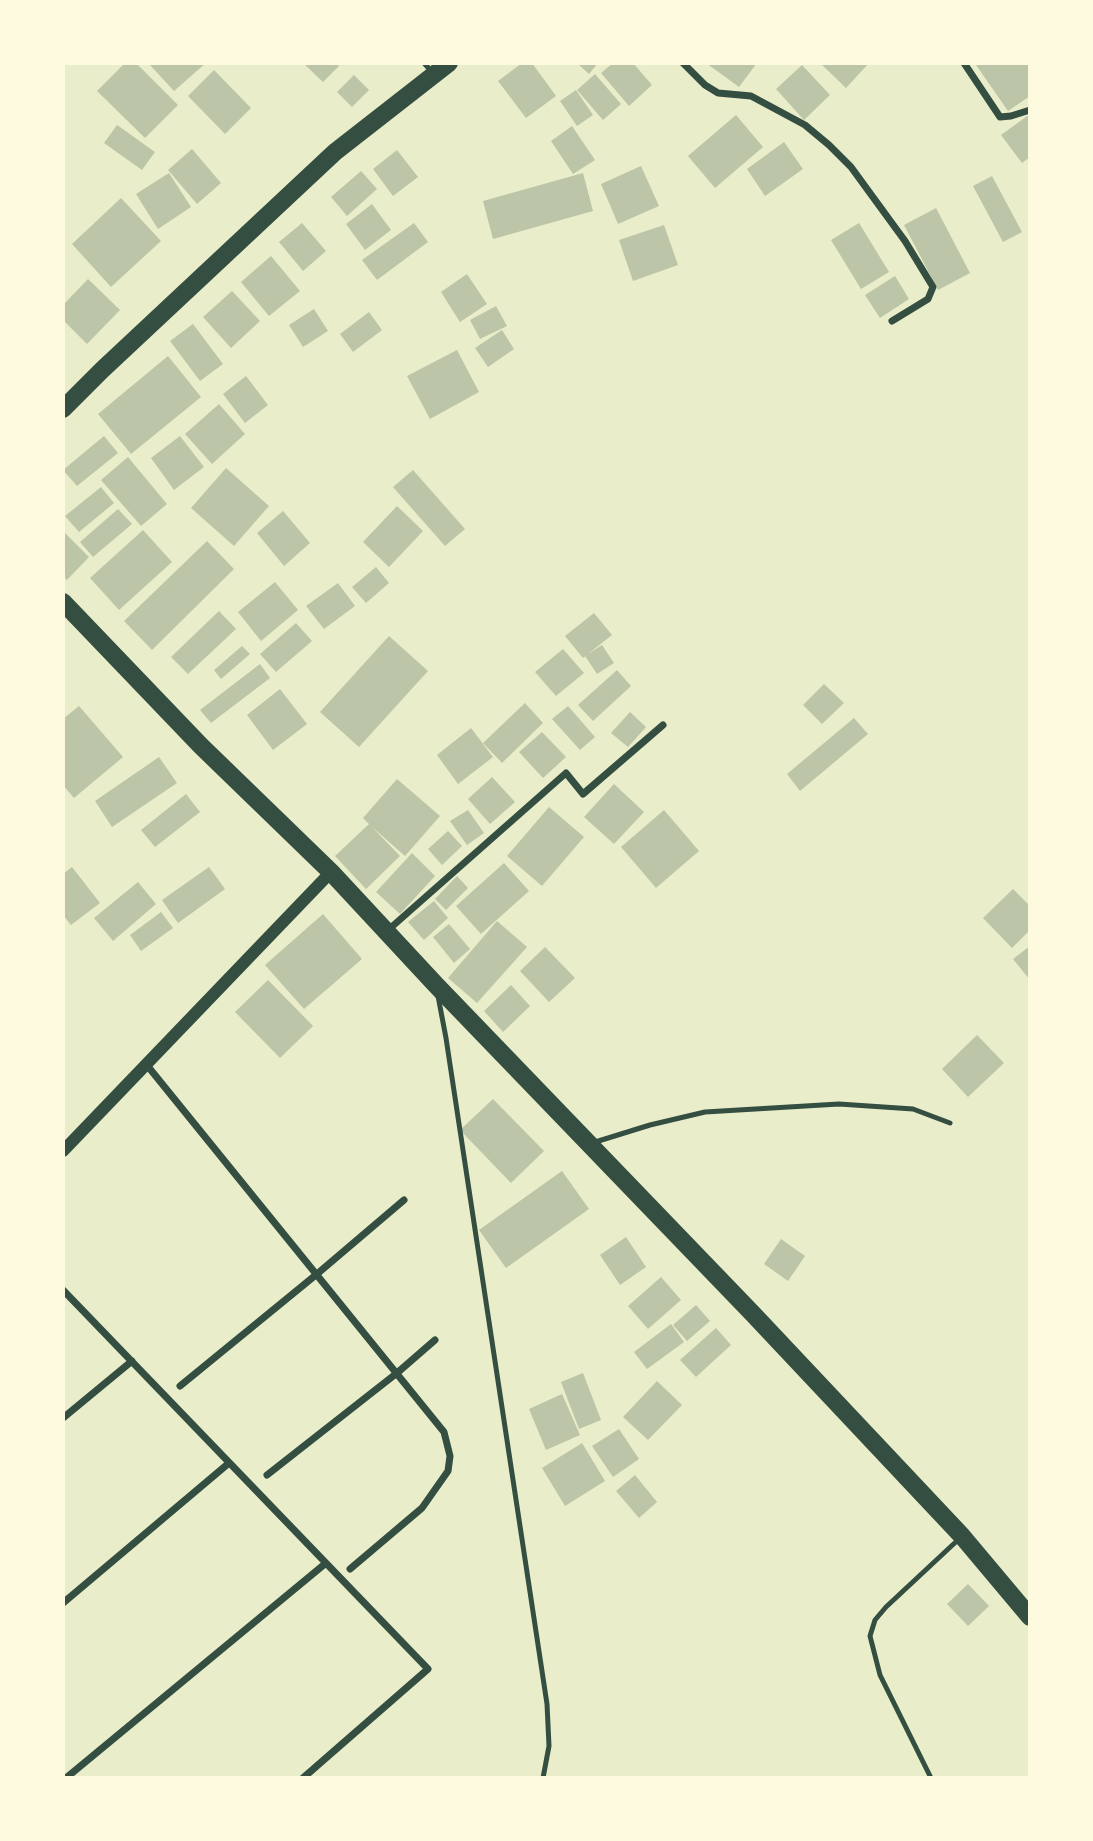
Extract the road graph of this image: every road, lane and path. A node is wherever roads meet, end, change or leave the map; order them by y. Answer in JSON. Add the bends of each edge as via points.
{"nodes":[{"id":1,"x":449,"y":63,"type":"edge"},
{"id":2,"x":683,"y":63,"type":"edge"},
{"id":3,"x":964,"y":63,"type":"edge"},
{"id":4,"x":429,"y":69,"type":"edge"},
{"id":5,"x":1030,"y":110,"type":"edge"},
{"id":6,"x":892,"y":321,"type":"dead end"},
{"id":7,"x":63,"y":408,"type":"edge"},
{"id":8,"x":63,"y":602,"type":"edge"},
{"id":9,"x":663,"y":725,"type":"dead end"},
{"id":10,"x":331,"y":872,"type":"junction"},
{"id":11,"x":386,"y":932,"type":"junction"},
{"id":12,"x":436,"y":985,"type":"junction"},
{"id":13,"x":146,"y":1064,"type":"junction"},
{"id":14,"x":950,"y":1123,"type":"dead end"},
{"id":15,"x":589,"y":1144,"type":"junction"},
{"id":16,"x":63,"y":1151,"type":"edge"},
{"id":17,"x":404,"y":1200,"type":"dead end"},
{"id":18,"x":317,"y":1274,"type":"junction"},
{"id":19,"x":63,"y":1290,"type":"edge"},
{"id":20,"x":435,"y":1340,"type":"dead end"},
{"id":21,"x":132,"y":1361,"type":"junction"},
{"id":22,"x":397,"y":1373,"type":"junction"},
{"id":23,"x":180,"y":1386,"type":"dead end"},
{"id":24,"x":63,"y":1418,"type":"edge"},
{"id":25,"x":229,"y":1463,"type":"junction"},
{"id":26,"x":267,"y":1475,"type":"dead end"},
{"id":27,"x":962,"y":1536,"type":"junction"},
{"id":28,"x":326,"y":1563,"type":"junction"},
{"id":29,"x":350,"y":1569,"type":"dead end"},
{"id":30,"x":63,"y":1603,"type":"edge"},
{"id":31,"x":1030,"y":1617,"type":"edge"},
{"id":32,"x":66,"y":1778,"type":"edge"},
{"id":33,"x":303,"y":1778,"type":"edge"},
{"id":34,"x":543,"y":1778,"type":"edge"},
{"id":35,"x":931,"y":1778,"type":"edge"}],
"edges":[{"from":1,"to":4,"type":"main road"},
{"from":2,"to":6,"type":"street","via":[[718,93],[751,96],[805,125],[851,167],[933,287],[928,299]]},
{"from":3,"to":5,"type":"street","via":[[1000,117]]},
{"from":4,"to":7,"type":"main road"},
{"from":8,"to":10,"type":"main road","via":[[201,746]]},
{"from":9,"to":11,"type":"street","via":[[583,794],[566,773]]},
{"from":10,"to":11,"type":"main road"},
{"from":10,"to":13,"type":"street"},
{"from":11,"to":12,"type":"main road"},
{"from":12,"to":15,"type":"main road"},
{"from":12,"to":34,"type":"lane","via":[[547,1704],[549,1746]]},
{"from":13,"to":16,"type":"street"},
{"from":13,"to":18,"type":"street"},
{"from":14,"to":15,"type":"lane","via":[[913,1109],[839,1104],[705,1112]]},
{"from":15,"to":27,"type":"main road"},
{"from":17,"to":18,"type":"street"},
{"from":18,"to":22,"type":"street"},
{"from":18,"to":23,"type":"street"},
{"from":19,"to":21,"type":"street"},
{"from":20,"to":22,"type":"street"},
{"from":21,"to":24,"type":"street"},
{"from":21,"to":25,"type":"street"},
{"from":22,"to":26,"type":"street"},
{"from":22,"to":29,"type":"street","via":[[444,1432],[450,1456],[447,1471],[422,1508]]},
{"from":25,"to":28,"type":"street"},
{"from":25,"to":30,"type":"street"},
{"from":27,"to":31,"type":"main road"},
{"from":27,"to":35,"type":"lane","via":[[886,1607],[870,1636],[880,1675]]},
{"from":28,"to":32,"type":"street"},
{"from":28,"to":33,"type":"street","via":[[428,1669]]}]}
